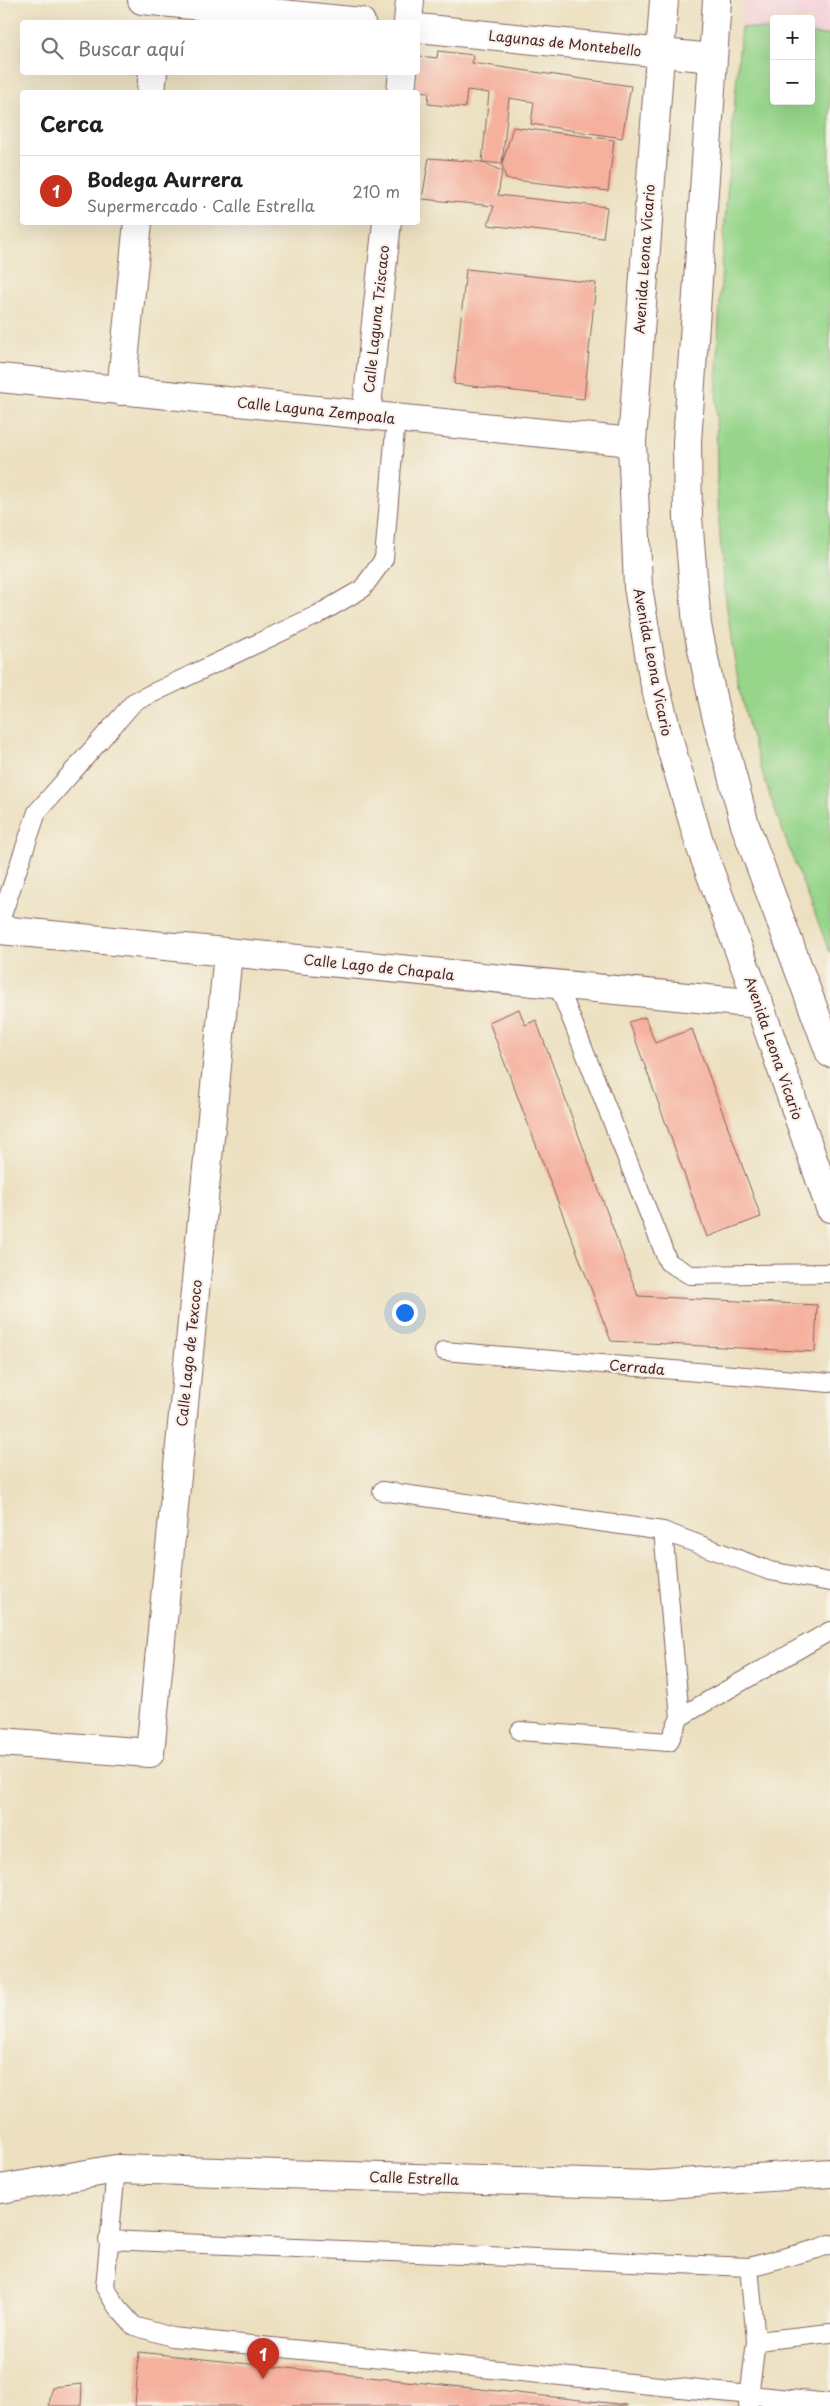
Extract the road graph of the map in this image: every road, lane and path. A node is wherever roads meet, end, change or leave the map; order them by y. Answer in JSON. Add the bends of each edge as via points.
{"nodes":[{"id":1,"x":410,"y":0,"type":"edge"},
{"id":2,"x":664,"y":0,"type":"edge"},
{"id":3,"x":717,"y":0,"type":"edge"},
{"id":4,"x":155,"y":6,"type":"edge"},
{"id":5,"x":335,"y":20,"type":"edge"},
{"id":6,"x":408,"y":20,"type":"edge"},
{"id":7,"x":420,"y":28,"type":"edge"},
{"id":8,"x":660,"y":52,"type":"junction"},
{"id":9,"x":712,"y":58,"type":"junction"},
{"id":10,"x":153,"y":75,"type":"edge"},
{"id":11,"x":403,"y":75,"type":"edge"},
{"id":12,"x":151,"y":90,"type":"edge"},
{"id":13,"x":401,"y":90,"type":"edge"},
{"id":14,"x":138,"y":225,"type":"edge"},
{"id":15,"x":387,"y":225,"type":"edge"},
{"id":16,"x":0,"y":378,"type":"edge"},
{"id":17,"x":121,"y":390,"type":"junction"},
{"id":18,"x":366,"y":415,"type":"junction"},
{"id":19,"x":396,"y":418,"type":"junction"},
{"id":20,"x":632,"y":442,"type":"junction"},
{"id":21,"x":0,"y":921,"type":"edge"},
{"id":22,"x":0,"y":930,"type":"edge"},
{"id":23,"x":228,"y":952,"type":"junction"},
{"id":24,"x":558,"y":985,"type":"junction"},
{"id":25,"x":759,"y":1004,"type":"junction"},
{"id":26,"x":830,"y":1053,"type":"edge"},
{"id":27,"x":830,"y":1208,"type":"edge"},
{"id":28,"x":830,"y":1273,"type":"edge"},
{"id":29,"x":444,"y":1351,"type":"dead end"},
{"id":30,"x":830,"y":1383,"type":"edge"},
{"id":31,"x":382,"y":1491,"type":"dead end"},
{"id":32,"x":663,"y":1531,"type":"junction"},
{"id":33,"x":830,"y":1582,"type":"edge"},
{"id":34,"x":830,"y":1631,"type":"edge"},
{"id":35,"x":680,"y":1717,"type":"junction"},
{"id":36,"x":520,"y":1731,"type":"dead end"},
{"id":37,"x":0,"y":1742,"type":"edge"},
{"id":38,"x":116,"y":2169,"type":"junction"},
{"id":39,"x":830,"y":2172,"type":"edge"},
{"id":40,"x":0,"y":2189,"type":"edge"},
{"id":41,"x":108,"y":2240,"type":"junction"},
{"id":42,"x":830,"y":2244,"type":"edge"},
{"id":43,"x":750,"y":2267,"type":"junction"},
{"id":44,"x":830,"y":2333,"type":"edge"},
{"id":45,"x":756,"y":2342,"type":"junction"},
{"id":46,"x":749,"y":2401,"type":"edge"},
{"id":47,"x":830,"y":2402,"type":"edge"}],
"edges":[{"from":1,"to":6,"type":"street"},
{"from":2,"to":8,"type":"street","name":"Avenida Leona Vicario"},
{"from":3,"to":9,"type":"street"},
{"from":4,"to":5,"type":"street"},
{"from":7,"to":8,"type":"street","name":"Lagunas de Montebello"},
{"from":8,"to":9,"type":"street","name":"Lagunas de Montebello"},
{"from":8,"to":20,"type":"street","name":"Avenida Leona Vicario"},
{"from":9,"to":26,"type":"street","via":[[687,442],[688,518],[697,624],[715,711],[745,825]]},
{"from":10,"to":12,"type":"street"},
{"from":11,"to":13,"type":"street"},
{"from":14,"to":17,"type":"street"},
{"from":15,"to":18,"type":"street","name":"Calle Laguna Tziscaco"},
{"from":16,"to":17,"type":"street","name":"Calle Laguna Zempoala"},
{"from":17,"to":18,"type":"street","name":"Calle Laguna Zempoala"},
{"from":18,"to":19,"type":"street","name":"Calle Laguna Zempoala"},
{"from":19,"to":20,"type":"street","name":"Calle Laguna Zempoala"},
{"from":19,"to":21,"type":"lane","via":[[384,559],[362,589],[318,615],[134,702],[37,812]]},
{"from":20,"to":25,"type":"street","name":"Avenida Leona Vicario","via":[[638,587],[653,677],[670,748],[701,848]]},
{"from":22,"to":23,"type":"street","name":"Calle Lago de Chapala"},
{"from":23,"to":24,"type":"street","name":"Calle Lago de Chapala"},
{"from":23,"to":37,"type":"street","name":"Calle Lago de Texcoco","via":[[150,1753]]},
{"from":24,"to":25,"type":"street","name":"Calle Lago de Chapala"},
{"from":24,"to":28,"type":"lane","via":[[668,1262],[690,1275]]},
{"from":25,"to":27,"type":"street","name":"Avenida Leona Vicario"},
{"from":29,"to":30,"type":"lane","name":"Cerrada"},
{"from":31,"to":32,"type":"lane"},
{"from":32,"to":33,"type":"lane","via":[[770,1571]]},
{"from":32,"to":35,"type":"lane"},
{"from":34,"to":35,"type":"lane"},
{"from":35,"to":36,"type":"lane","via":[[669,1742]]},
{"from":38,"to":39,"type":"street","name":"Calle Estrella","via":[[651,2185]]},
{"from":38,"to":40,"type":"street","name":"Calle Estrella"},
{"from":38,"to":41,"type":"lane"},
{"from":41,"to":43,"type":"lane"},
{"from":41,"to":46,"type":"lane","via":[[105,2287],[117,2307],[134,2326],[172,2337]]},
{"from":42,"to":43,"type":"lane"},
{"from":43,"to":45,"type":"lane"},
{"from":44,"to":45,"type":"lane"},
{"from":45,"to":46,"type":"lane"},
{"from":46,"to":47,"type":"lane"}]}
